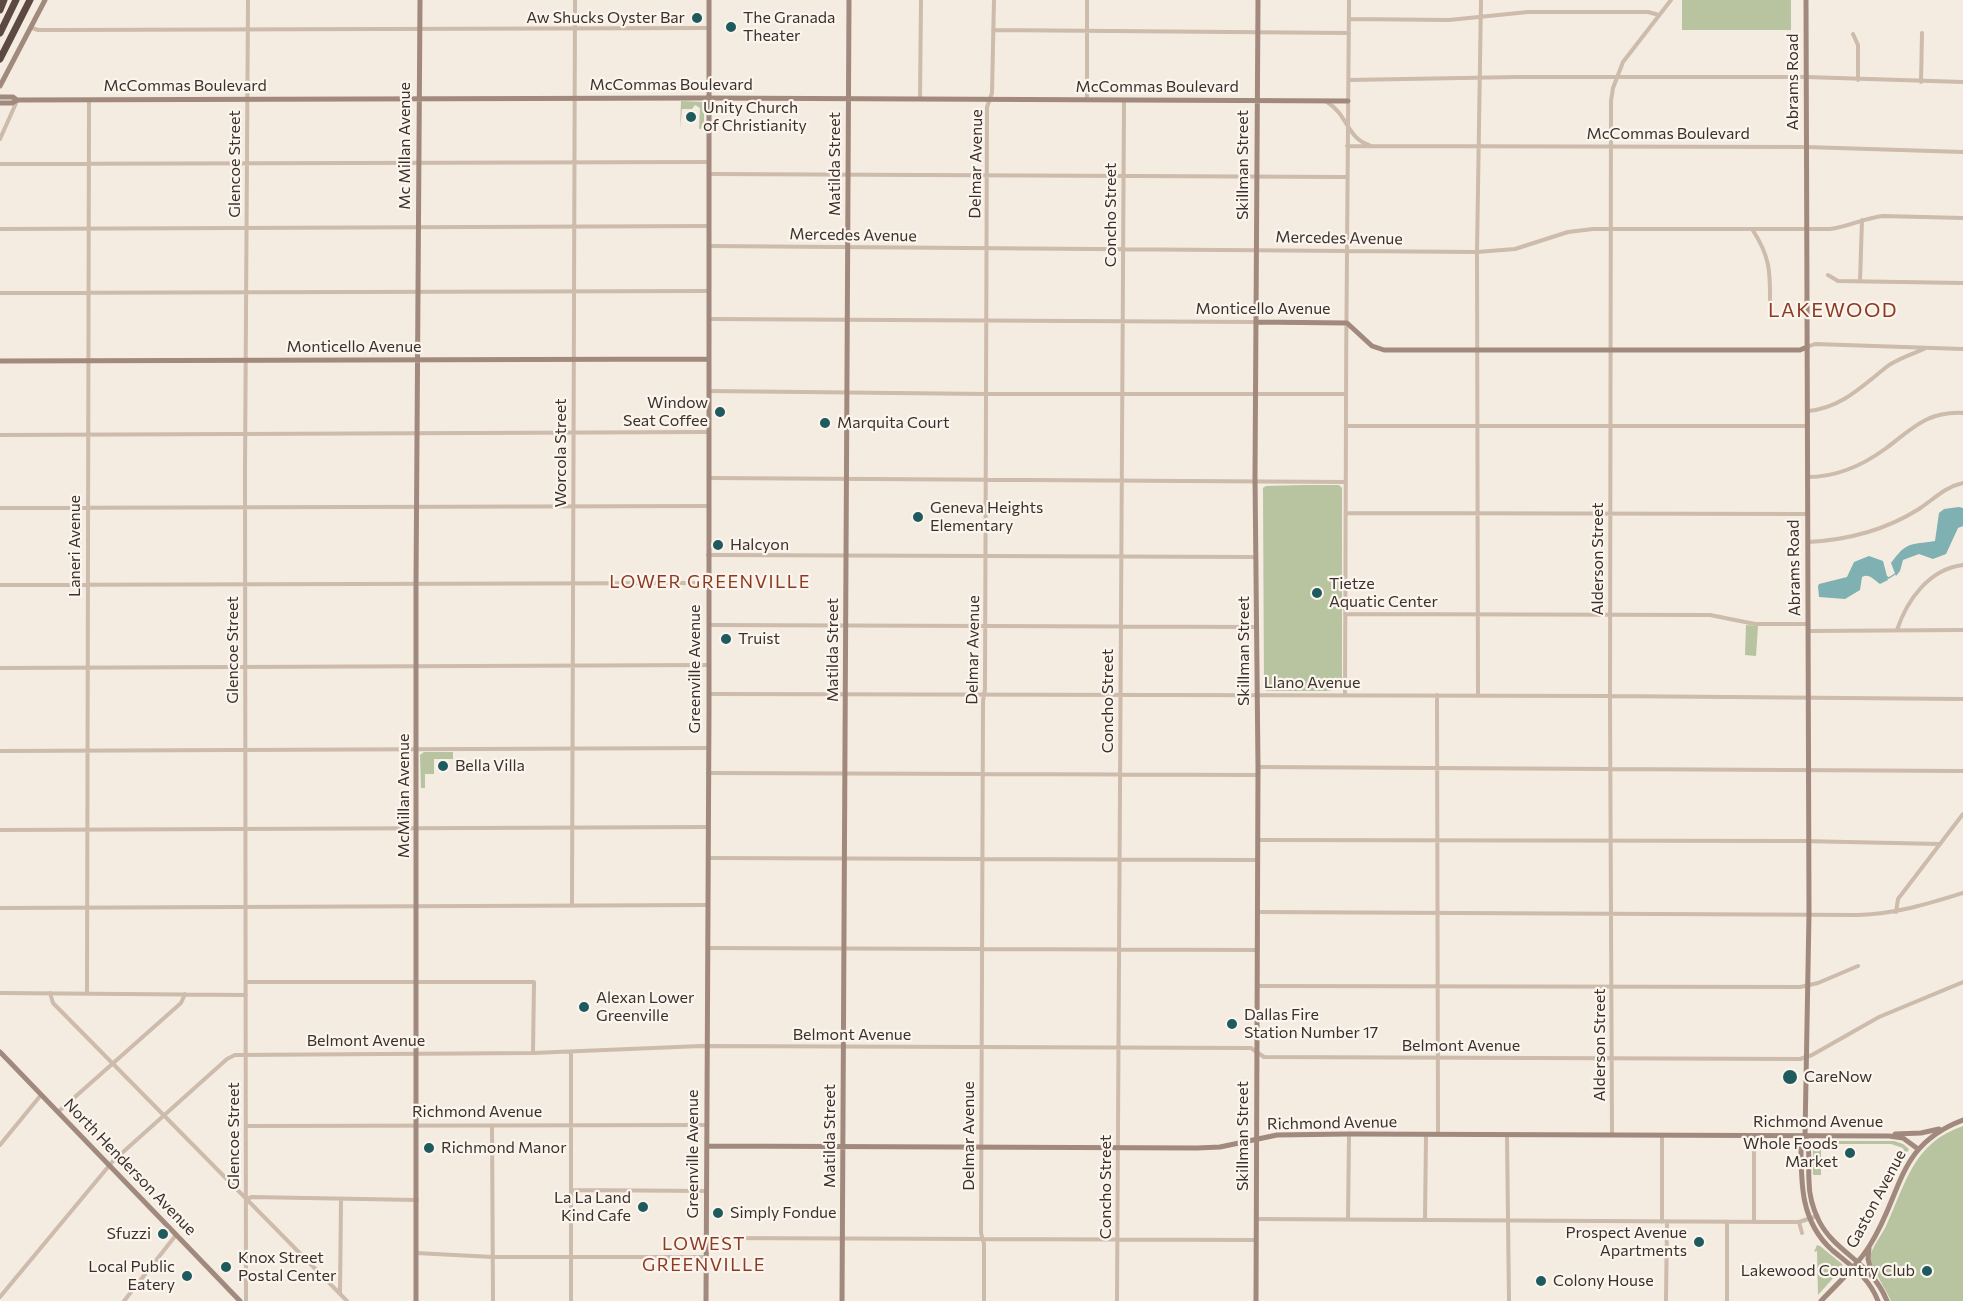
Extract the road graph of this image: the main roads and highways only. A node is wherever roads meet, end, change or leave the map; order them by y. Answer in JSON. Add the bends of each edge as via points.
{"nodes":[{"id":1,"x":4,"y":0,"type":"edge"},
{"id":2,"x":16,"y":0,"type":"edge"},
{"id":3,"x":30,"y":0,"type":"edge"},
{"id":4,"x":0,"y":10,"type":"edge"},
{"id":5,"x":0,"y":33,"type":"edge"},
{"id":6,"x":0,"y":59,"type":"edge"}],
"edges":[{"from":1,"to":4,"type":"highway"},
{"from":2,"to":5,"type":"highway"},
{"from":3,"to":6,"type":"highway"}]}
